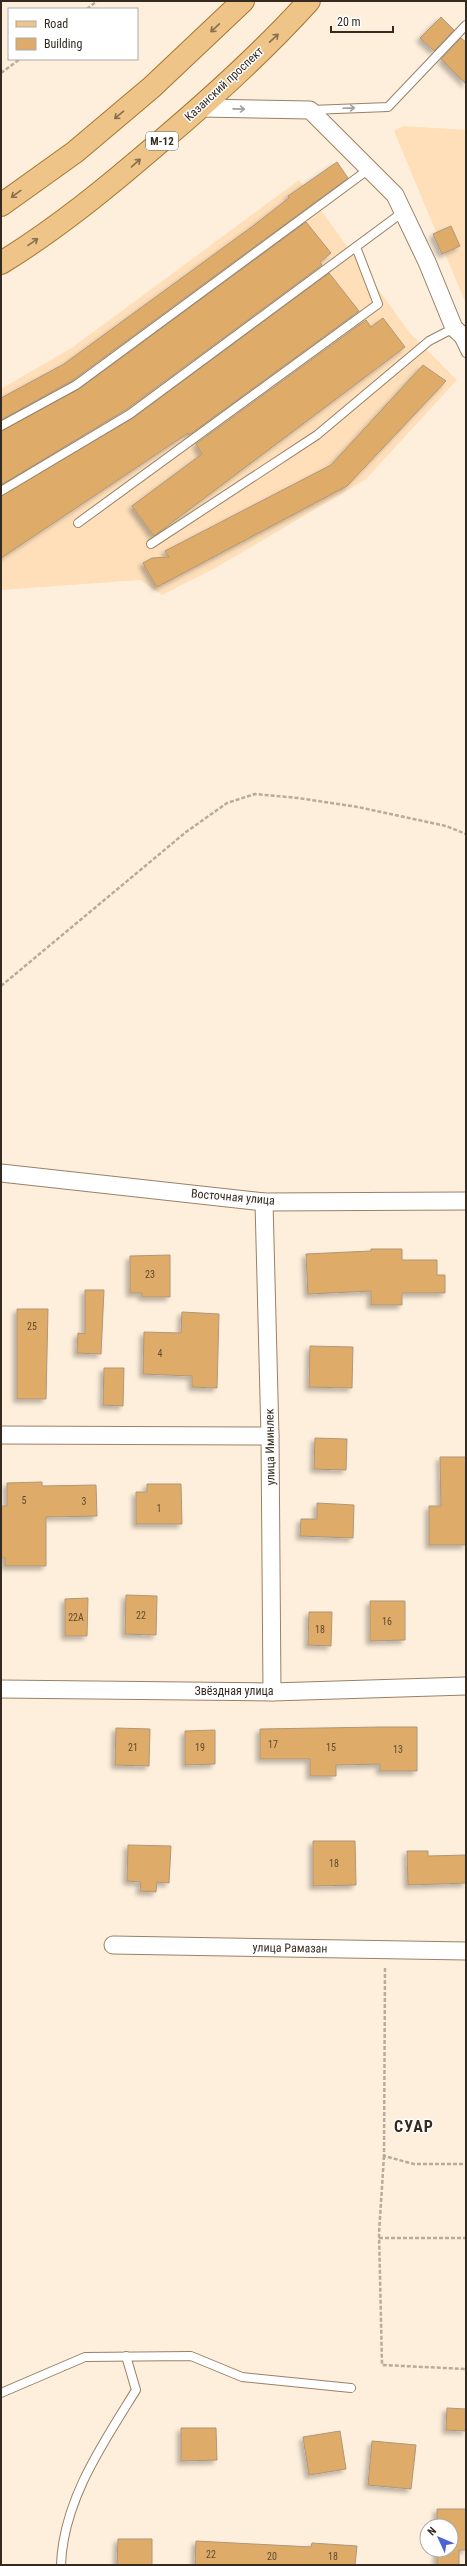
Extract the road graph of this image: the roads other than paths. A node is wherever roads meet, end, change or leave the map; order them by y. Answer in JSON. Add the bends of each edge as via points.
{"nodes":[{"id":1,"x":243,"y":1,"type":"edge"},
{"id":2,"x":309,"y":1,"type":"edge"},
{"id":3,"x":466,"y":25,"type":"edge"},
{"id":4,"x":200,"y":108,"type":"junction"},
{"id":5,"x":310,"y":110,"type":"junction"},
{"id":6,"x":369,"y":169,"type":"junction"},
{"id":7,"x":1,"y":205,"type":"edge"},
{"id":8,"x":403,"y":212,"type":"junction"},
{"id":9,"x":356,"y":247,"type":"junction"},
{"id":10,"x":1,"y":263,"type":"edge"},
{"id":11,"x":460,"y":333,"type":"edge"},
{"id":12,"x":466,"y":353,"type":"edge"},
{"id":13,"x":1,"y":426,"type":"edge"},
{"id":14,"x":1,"y":491,"type":"edge"},
{"id":15,"x":78,"y":523,"type":"dead end"},
{"id":16,"x":151,"y":544,"type":"dead end"},
{"id":17,"x":1,"y":1173,"type":"edge"},
{"id":18,"x":466,"y":1201,"type":"edge"},
{"id":19,"x":264,"y":1202,"type":"junction"},
{"id":20,"x":1,"y":1435,"type":"edge"},
{"id":21,"x":270,"y":1436,"type":"junction"},
{"id":22,"x":466,"y":1686,"type":"edge"},
{"id":23,"x":1,"y":1689,"type":"edge"},
{"id":24,"x":272,"y":1692,"type":"junction"},
{"id":25,"x":113,"y":1945,"type":"dead end"},
{"id":26,"x":466,"y":1951,"type":"edge"},
{"id":27,"x":126,"y":2356,"type":"junction"},
{"id":28,"x":351,"y":2388,"type":"dead end"},
{"id":29,"x":1,"y":2393,"type":"edge"},
{"id":30,"x":61,"y":2565,"type":"edge"}],
"edges":[{"from":1,"to":7,"type":"main road","one_way":true,"via":[[146,92],[75,152]]},
{"from":4,"to":2,"type":"main road","name":"Казанский проспект","number":"М-12","one_way":true,"via":[[280,33]]},
{"from":5,"to":3,"type":"lane","one_way":true,"via":[[388,107]]},
{"from":4,"to":5,"type":"street","one_way":true},
{"from":10,"to":4,"type":"main road","name":"Казанский проспект","number":"М-12","one_way":true,"via":[[98,196]]},
{"from":5,"to":6,"type":"street"},
{"from":6,"to":8,"type":"street","via":[[395,195]]},
{"from":6,"to":13,"type":"lane","via":[[76,385]]},
{"from":8,"to":9,"type":"lane"},
{"from":8,"to":11,"type":"street"},
{"from":9,"to":14,"type":"lane","via":[[130,414]]},
{"from":9,"to":15,"type":"lane","via":[[378,304]]},
{"from":11,"to":12,"type":"lane"},
{"from":11,"to":16,"type":"lane","via":[[429,341],[317,435]]},
{"from":17,"to":19,"type":"street","name":"Восточная улица"},
{"from":18,"to":19,"type":"street","name":"Восточная улица"},
{"from":19,"to":21,"type":"street","name":"улица Иминлек"},
{"from":20,"to":21,"type":"street"},
{"from":21,"to":24,"type":"street","name":"улица Иминлек"},
{"from":22,"to":24,"type":"street","name":"Звёздная улица"},
{"from":23,"to":24,"type":"street","name":"Звёздная улица"},
{"from":25,"to":26,"type":"street","name":"улица Рамазан"},
{"from":27,"to":28,"type":"lane","via":[[191,2356],[242,2376]]},
{"from":27,"to":29,"type":"lane","via":[[85,2357]]},
{"from":27,"to":30,"type":"lane","via":[[136,2390],[91,2463],[62,2540]]}]}
